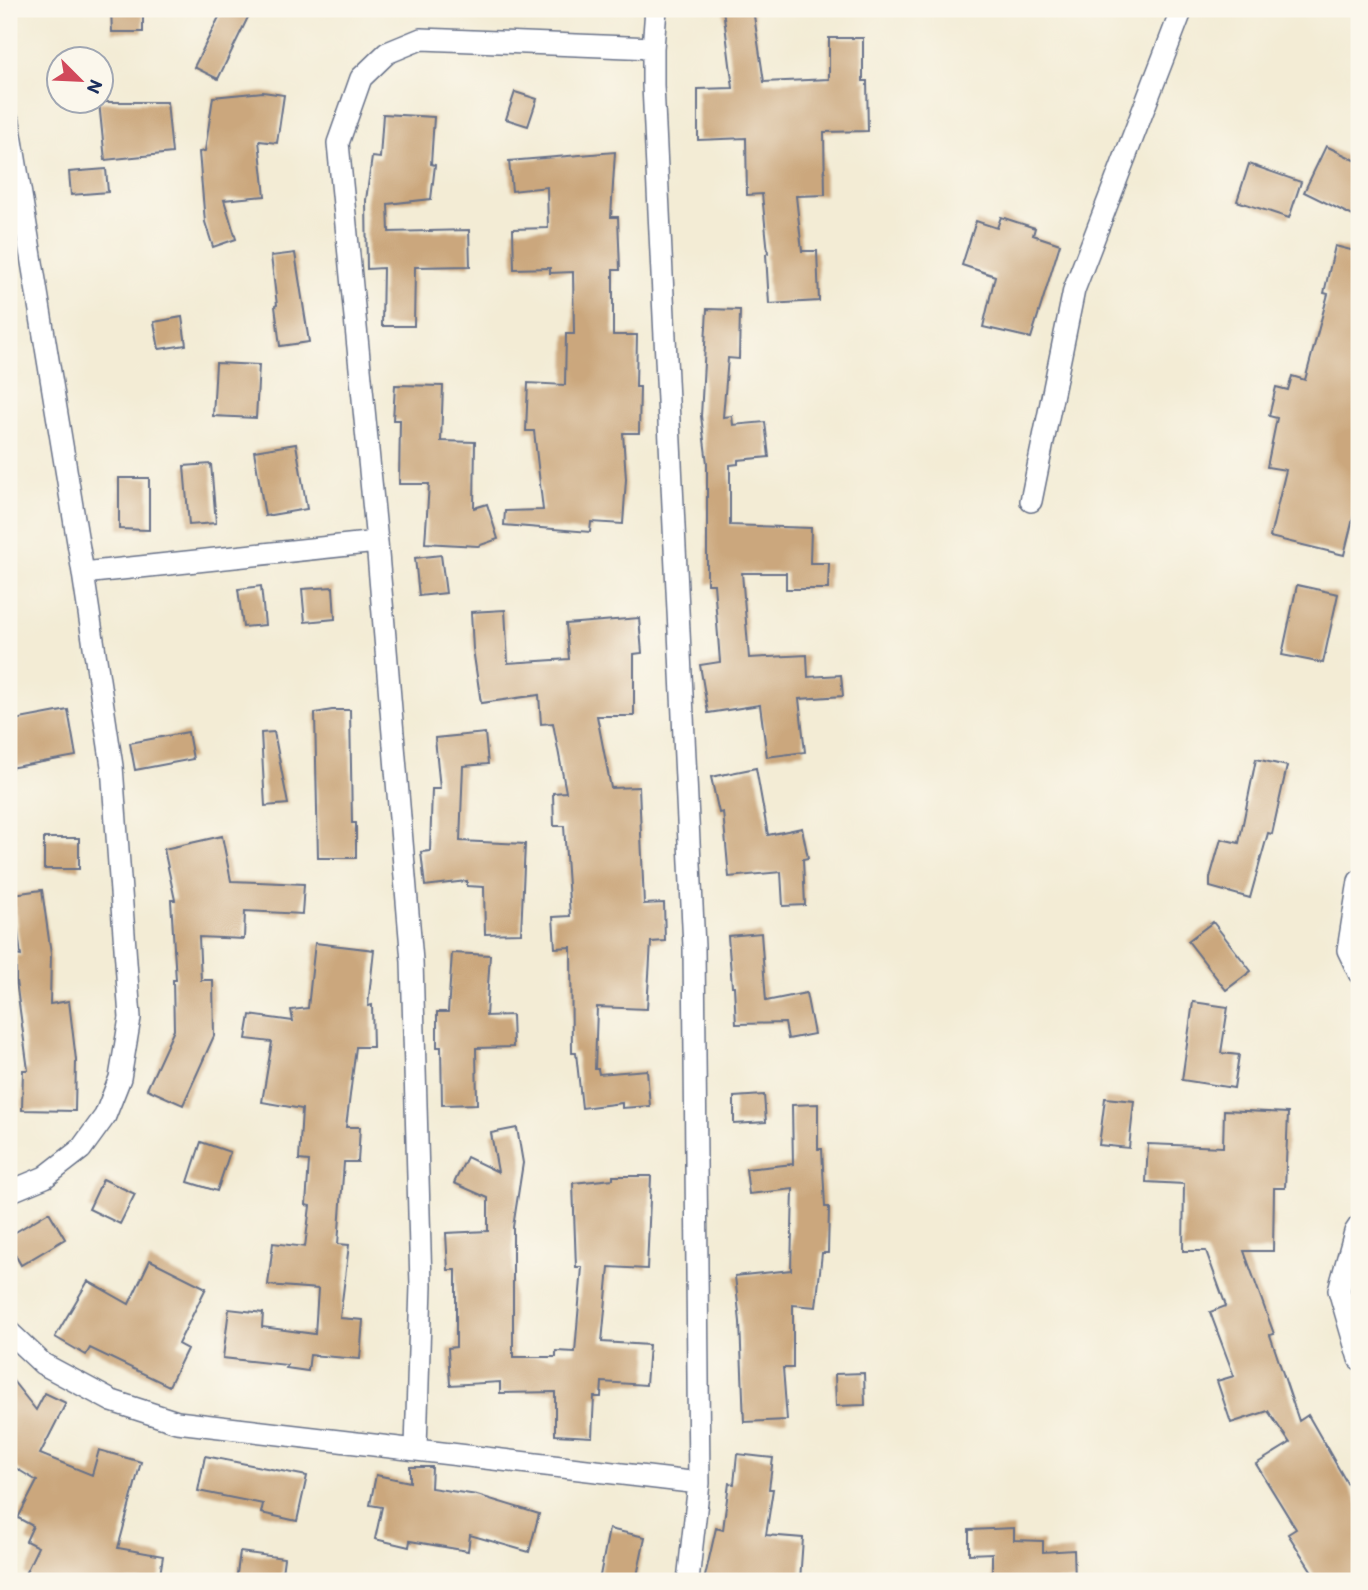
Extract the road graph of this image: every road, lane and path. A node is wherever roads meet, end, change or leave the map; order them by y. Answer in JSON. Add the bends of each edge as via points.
{"nodes":[{"id":1,"x":656,"y":9,"type":"edge"},
{"id":2,"x":1182,"y":9,"type":"edge"},
{"id":3,"x":653,"y":48,"type":"junction"},
{"id":4,"x":9,"y":122,"type":"edge"},
{"id":5,"x":1031,"y":501,"type":"dead end"},
{"id":6,"x":377,"y":542,"type":"junction"},
{"id":7,"x":83,"y":573,"type":"junction"},
{"id":8,"x":1359,"y":881,"type":"edge"},
{"id":9,"x":1359,"y":973,"type":"edge"},
{"id":10,"x":9,"y":1192,"type":"edge"},
{"id":11,"x":1359,"y":1226,"type":"edge"},
{"id":12,"x":9,"y":1332,"type":"edge"},
{"id":13,"x":1359,"y":1359,"type":"edge"},
{"id":14,"x":416,"y":1448,"type":"junction"},
{"id":15,"x":699,"y":1483,"type":"junction"},
{"id":16,"x":688,"y":1581,"type":"edge"}],
"edges":[{"from":1,"to":3,"type":"street"},
{"from":2,"to":5,"type":"street","via":[[1074,290]]},
{"from":3,"to":6,"type":"street","via":[[421,39],[387,53],[361,78],[338,143]]},
{"from":3,"to":15,"type":"street","via":[[694,947]]},
{"from":4,"to":7,"type":"street"},
{"from":6,"to":7,"type":"street"},
{"from":6,"to":14,"type":"street","via":[[412,961],[421,1285]]},
{"from":7,"to":10,"type":"street","via":[[112,766],[130,1018],[120,1078],[105,1116],[81,1149],[45,1177]]},
{"from":8,"to":9,"type":"street","via":[[1348,950]]},
{"from":11,"to":13,"type":"street","via":[[1339,1290]]},
{"from":12,"to":14,"type":"street","via":[[43,1364],[100,1395],[177,1422]]},
{"from":14,"to":15,"type":"street"},
{"from":15,"to":16,"type":"street"}]}
